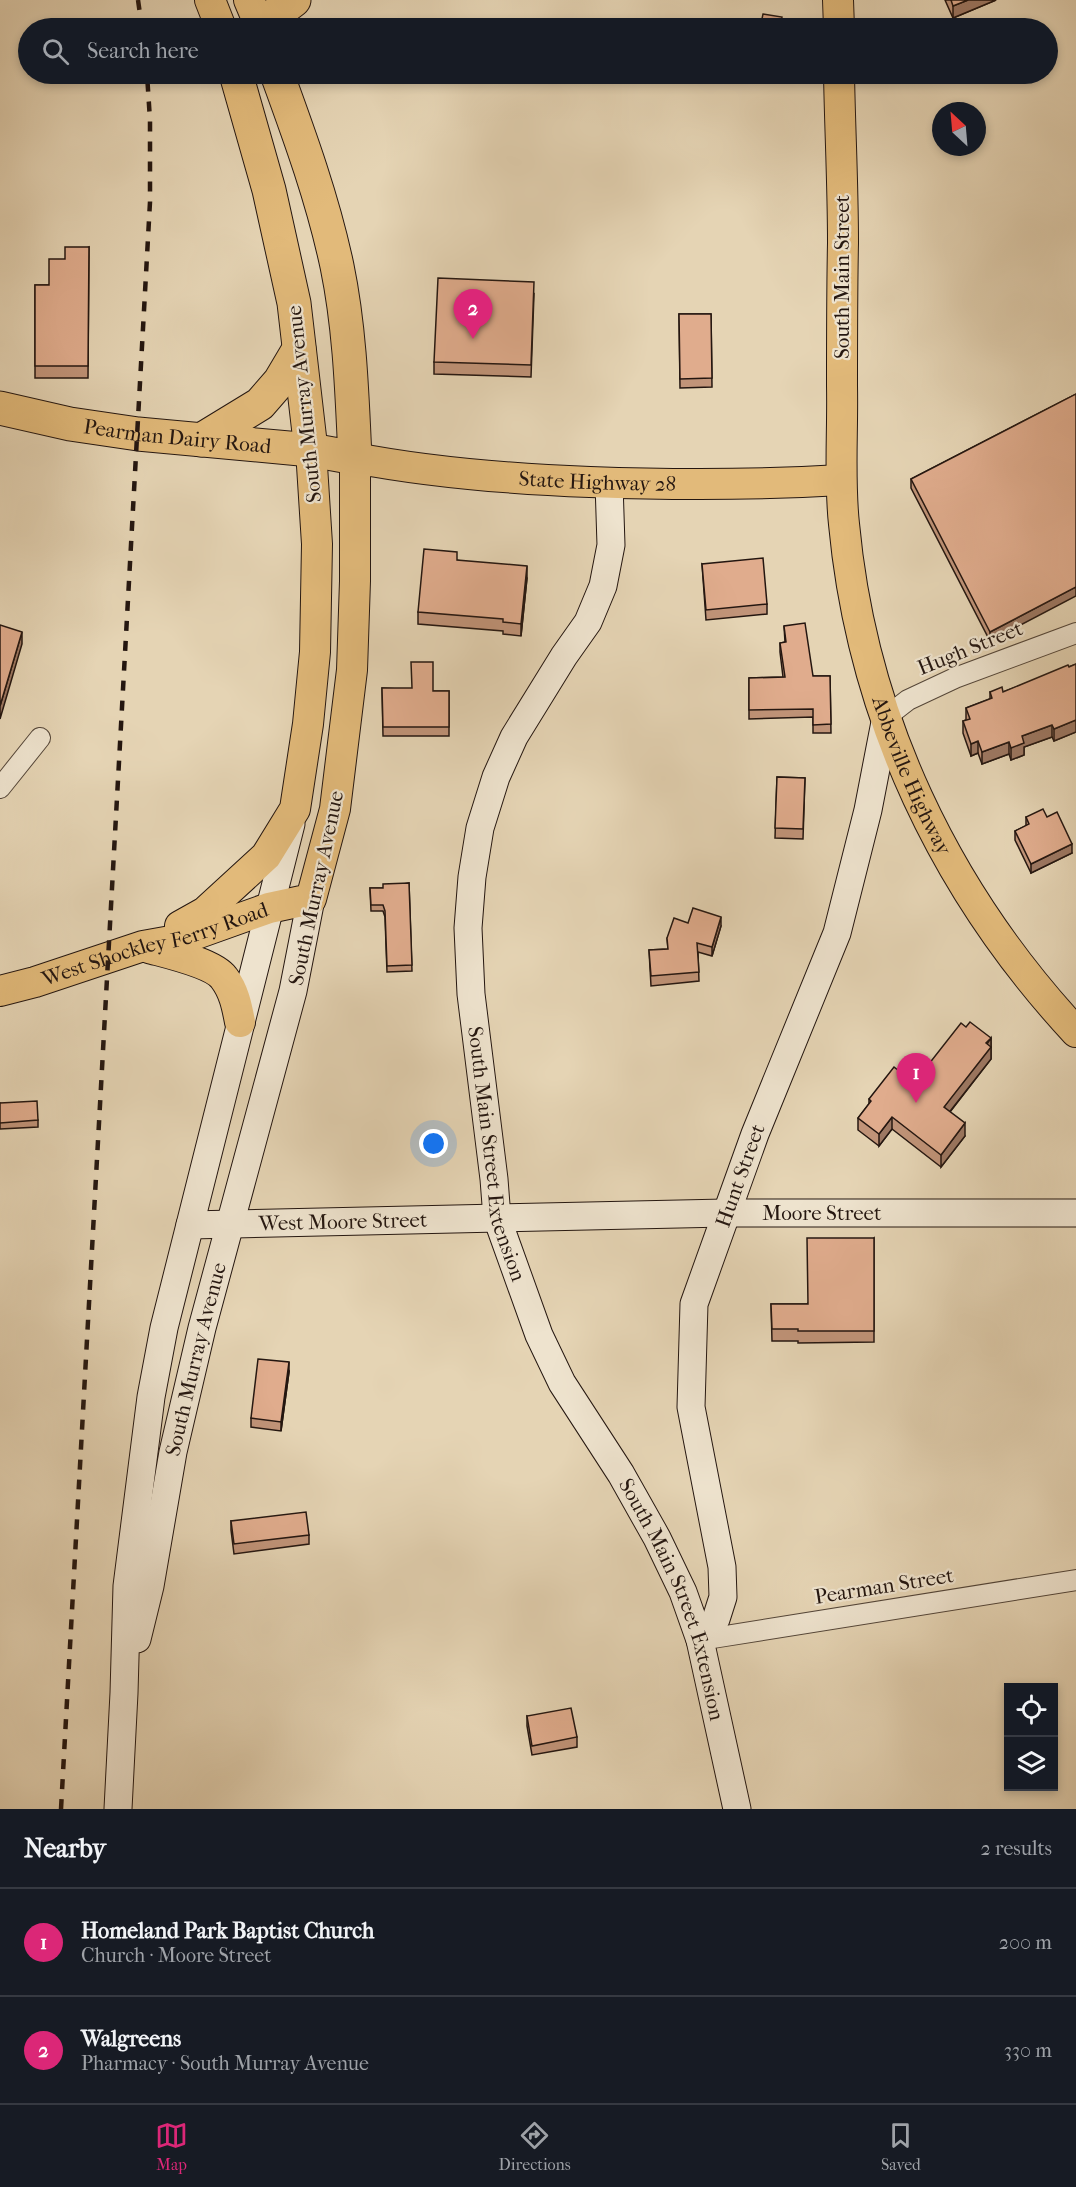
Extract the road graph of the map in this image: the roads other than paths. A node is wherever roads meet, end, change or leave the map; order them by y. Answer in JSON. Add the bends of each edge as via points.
{"nodes":[{"id":1,"x":210,"y":0,"type":"edge"},
{"id":2,"x":294,"y":0,"type":"edge"},
{"id":3,"x":838,"y":0,"type":"edge"},
{"id":4,"x":217,"y":18,"type":"edge"},
{"id":5,"x":261,"y":18,"type":"edge"},
{"id":6,"x":839,"y":18,"type":"edge"},
{"id":7,"x":239,"y":84,"type":"edge"},
{"id":8,"x":281,"y":84,"type":"edge"},
{"id":9,"x":839,"y":84,"type":"edge"},
{"id":10,"x":299,"y":349,"type":"junction"},
{"id":11,"x":0,"y":408,"type":"edge"},
{"id":12,"x":201,"y":440,"type":"junction"},
{"id":13,"x":310,"y":450,"type":"junction"},
{"id":14,"x":355,"y":458,"type":"junction"},
{"id":15,"x":841,"y":480,"type":"junction"},
{"id":16,"x":609,"y":483,"type":"junction"},
{"id":17,"x":1076,"y":633,"type":"edge"},
{"id":18,"x":886,"y":717,"type":"junction"},
{"id":19,"x":40,"y":738,"type":"dead end"},
{"id":20,"x":0,"y":788,"type":"edge"},
{"id":21,"x":295,"y":809,"type":"junction"},
{"id":22,"x":311,"y":899,"type":"junction"},
{"id":23,"x":269,"y":908,"type":"junction"},
{"id":24,"x":143,"y":946,"type":"junction"},
{"id":25,"x":0,"y":991,"type":"edge"},
{"id":26,"x":240,"y":1022,"type":"junction"},
{"id":27,"x":1076,"y":1032,"type":"edge"},
{"id":28,"x":725,"y":1213,"type":"junction"},
{"id":29,"x":1075,"y":1213,"type":"edge"},
{"id":30,"x":497,"y":1218,"type":"junction"},
{"id":31,"x":229,"y":1223,"type":"junction"},
{"id":32,"x":190,"y":1225,"type":"junction"},
{"id":33,"x":1076,"y":1580,"type":"edge"},
{"id":34,"x":700,"y":1640,"type":"junction"},
{"id":35,"x":124,"y":1693,"type":"junction"},
{"id":36,"x":118,"y":1809,"type":"edge"},
{"id":37,"x":737,"y":1809,"type":"edge"}],
"edges":[{"from":1,"to":4,"type":"main road"},
{"from":2,"to":5,"type":"highway"},
{"from":3,"to":6,"type":"main road"},
{"from":7,"to":10,"type":"highway","name":"South Murray Avenue","via":[[269,190],[294,303]]},
{"from":8,"to":14,"type":"highway","name":"South Murray Avenue","via":[[312,170],[337,268],[351,367]]},
{"from":9,"to":15,"type":"main road","name":"South Main Street","via":[[843,242]]},
{"from":10,"to":12,"type":"highway","via":[[280,381],[260,404]]},
{"from":10,"to":13,"type":"highway","name":"South Murray Avenue"},
{"from":11,"to":12,"type":"highway","name":"Pearman Dairy Road","via":[[70,424]]},
{"from":12,"to":13,"type":"highway","name":"Pearman Dairy Road"},
{"from":13,"to":14,"type":"highway","name":"Pearman Dairy Road"},
{"from":13,"to":21,"type":"main road","name":"South Murray Avenue","via":[[317,544],[315,652]]},
{"from":14,"to":16,"type":"main road","name":"State Highway 28","via":[[459,475]]},
{"from":14,"to":22,"type":"main road","name":"South Murray Avenue","via":[[352,670],[335,809]]},
{"from":15,"to":16,"type":"main road","name":"State Highway 28","via":[[782,484]]},
{"from":15,"to":18,"type":"main road","name":"Abbeville Highway","via":[[854,595],[868,661]]},
{"from":16,"to":30,"type":"street","name":"South Main Street Extension","via":[[611,545],[603,586],[588,622],[514,737],[496,777],[475,855],[468,928],[471,994]]},
{"from":17,"to":18,"type":"street","name":"Hugh Street","via":[[955,678],[908,700]]},
{"from":18,"to":27,"type":"main road","name":"Abbeville Highway","via":[[910,781],[954,870],[1010,954]]},
{"from":18,"to":28,"type":"street","name":"Hunt Street","via":[[863,832],[837,933]]},
{"from":19,"to":20,"type":"street"},
{"from":21,"to":23,"type":"street","name":"South Murray Avenue"},
{"from":21,"to":24,"type":"main road","via":[[266,856],[206,912]]},
{"from":22,"to":23,"type":"main road","name":"West Shockley Ferry Road"},
{"from":22,"to":31,"type":"street","name":"South Murray Avenue","via":[[294,991]]},
{"from":23,"to":24,"type":"main road","name":"West Shockley Ferry Road","via":[[182,939]]},
{"from":23,"to":26,"type":"street","name":"South Murray Avenue"},
{"from":24,"to":25,"type":"main road","name":"West Shockley Ferry Road"},
{"from":24,"to":26,"type":"main road","via":[[190,959],[222,975],[235,998]]},
{"from":26,"to":32,"type":"street","name":"South Murray Avenue"},
{"from":28,"to":29,"type":"street","name":"Moore Street"},
{"from":28,"to":30,"type":"street","name":"Moore Street"},
{"from":28,"to":34,"type":"street","name":"Hunt Street","via":[[694,1304],[691,1407],[722,1568],[723,1597],[716,1619]]},
{"from":30,"to":31,"type":"street","name":"West Moore Street"},
{"from":30,"to":34,"type":"street","name":"South Main Street Extension","via":[[539,1335],[562,1383],[657,1538]]},
{"from":31,"to":32,"type":"street","name":"West Moore Street"},
{"from":31,"to":35,"type":"street","name":"South Murray Avenue","via":[[173,1452],[150,1586]]},
{"from":32,"to":35,"type":"street","name":"South Murray Avenue","via":[[151,1397],[127,1586]]},
{"from":33,"to":34,"type":"street","name":"Pearman Street"},
{"from":34,"to":37,"type":"street","name":"South Main Street Extension"},
{"from":35,"to":36,"type":"street","name":"South Murray Avenue"}]}
